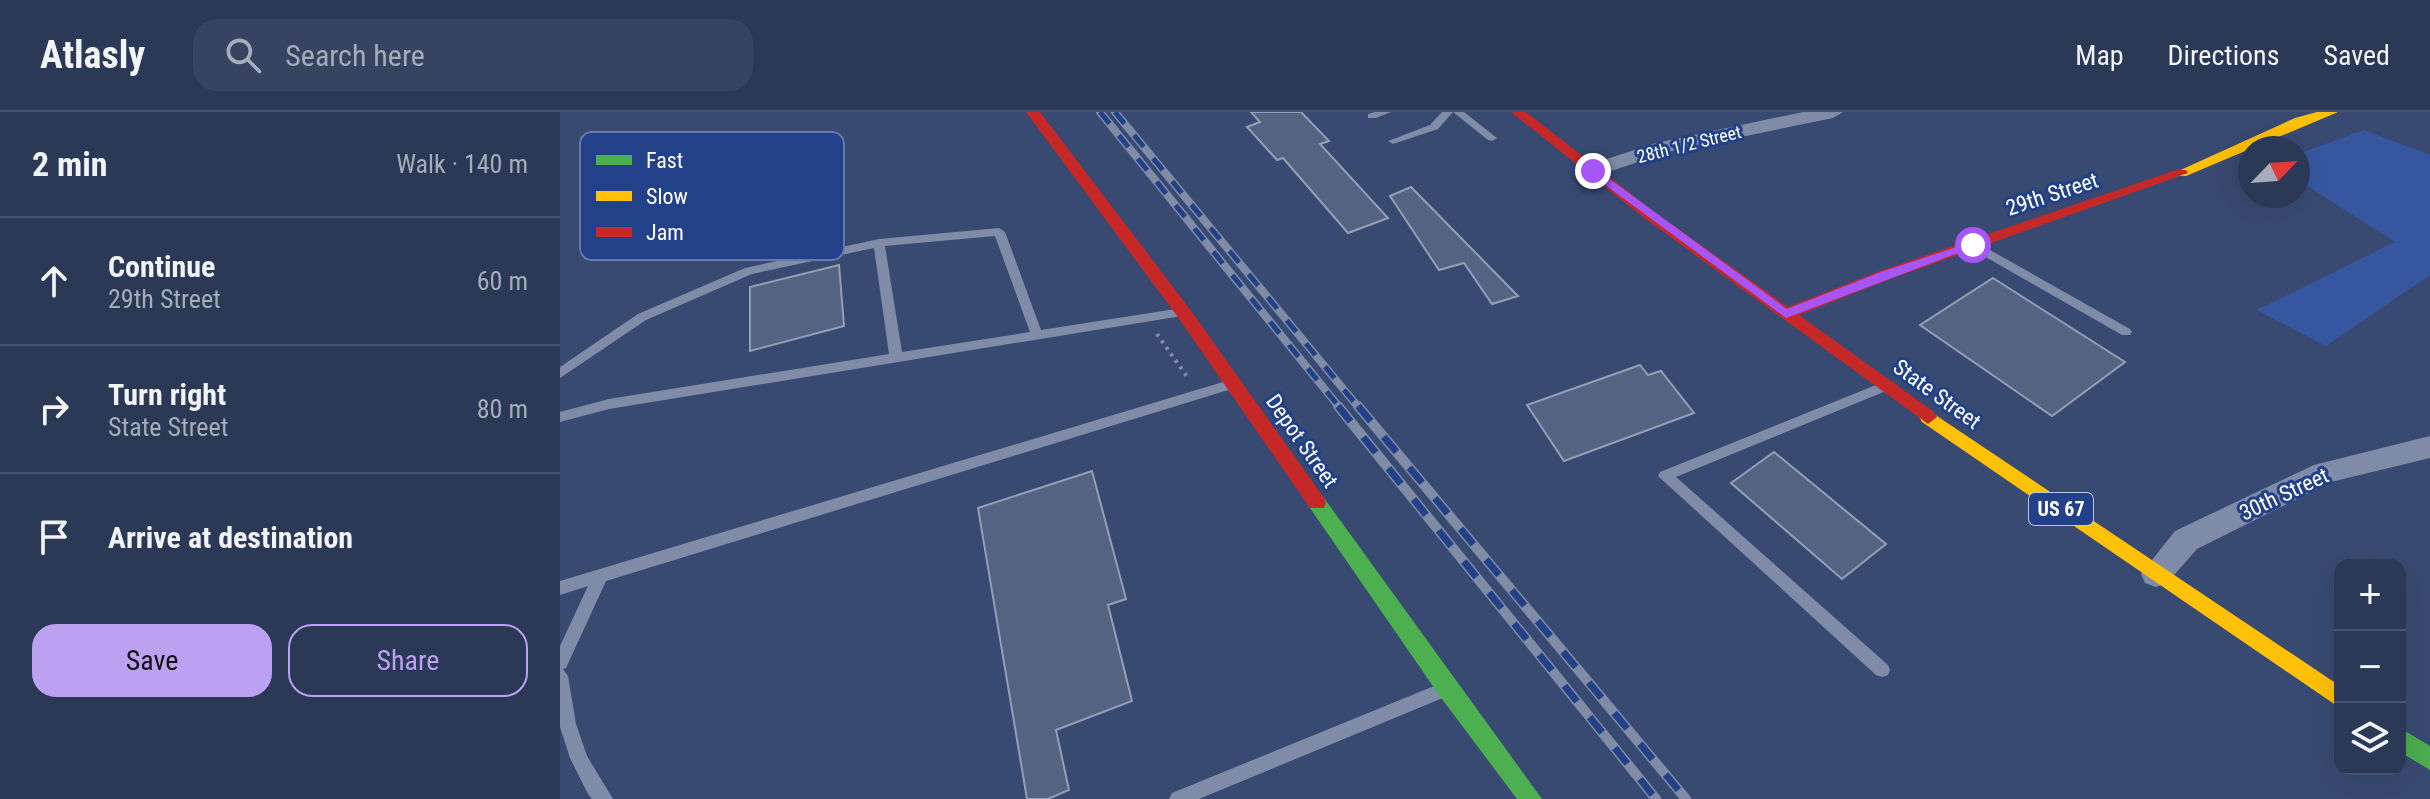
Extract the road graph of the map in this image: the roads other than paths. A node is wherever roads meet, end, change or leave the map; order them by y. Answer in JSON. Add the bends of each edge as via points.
{"nodes":[{"id":1,"x":1033,"y":112,"type":"edge"},
{"id":2,"x":1386,"y":112,"type":"edge"},
{"id":3,"x":1448,"y":112,"type":"edge"},
{"id":4,"x":1458,"y":112,"type":"edge"},
{"id":5,"x":1518,"y":112,"type":"edge"},
{"id":6,"x":1833,"y":112,"type":"edge"},
{"id":7,"x":2331,"y":112,"type":"edge"},
{"id":8,"x":1372,"y":116,"type":"dead end"},
{"id":9,"x":1492,"y":138,"type":"dead end"},
{"id":10,"x":1393,"y":141,"type":"dead end"},
{"id":11,"x":1593,"y":171,"type":"junction"},
{"id":12,"x":879,"y":243,"type":"junction"},
{"id":13,"x":1973,"y":245,"type":"junction"},
{"id":14,"x":844,"y":251,"type":"edge"},
{"id":15,"x":800,"y":260,"type":"edge"},
{"id":16,"x":1183,"y":312,"type":"junction"},
{"id":17,"x":1786,"y":314,"type":"junction"},
{"id":18,"x":2126,"y":332,"type":"dead end"},
{"id":19,"x":1037,"y":335,"type":"junction"},
{"id":20,"x":896,"y":358,"type":"junction"},
{"id":21,"x":560,"y":373,"type":"edge"},
{"id":22,"x":1233,"y":384,"type":"junction"},
{"id":23,"x":1885,"y":386,"type":"junction"},
{"id":24,"x":560,"y":417,"type":"edge"},
{"id":25,"x":2430,"y":447,"type":"edge"},
{"id":26,"x":2156,"y":574,"type":"junction"},
{"id":27,"x":599,"y":579,"type":"junction"},
{"id":28,"x":560,"y":588,"type":"edge"},
{"id":29,"x":560,"y":663,"type":"edge"},
{"id":30,"x":1882,"y":670,"type":"dead end"},
{"id":31,"x":560,"y":676,"type":"edge"},
{"id":32,"x":1447,"y":688,"type":"junction"},
{"id":33,"x":2334,"y":694,"type":"edge"},
{"id":34,"x":2406,"y":743,"type":"edge"},
{"id":35,"x":2430,"y":759,"type":"edge"},
{"id":36,"x":604,"y":799,"type":"edge"},
{"id":37,"x":1178,"y":799,"type":"edge"},
{"id":38,"x":1531,"y":799,"type":"edge"}],
"edges":[{"from":1,"to":16,"type":"street","name":"Depot Street"},
{"from":2,"to":8,"type":"lane"},
{"from":3,"to":10,"type":"lane","via":[[1434,127]]},
{"from":4,"to":9,"type":"lane"},
{"from":5,"to":11,"type":"street","name":"State Street","number":"US 67"},
{"from":6,"to":11,"type":"street","name":"28th 1/2 Street","via":[[1663,147]]},
{"from":7,"to":13,"type":"street","name":"29th Street","via":[[2162,182]]},
{"from":11,"to":17,"type":"street","name":"State Street","number":"US 67"},
{"from":12,"to":14,"type":"lane"},
{"from":12,"to":19,"type":"lane","via":[[999,232]]},
{"from":12,"to":20,"type":"lane"},
{"from":13,"to":17,"type":"street","name":"29th Street"},
{"from":13,"to":18,"type":"lane"},
{"from":15,"to":21,"type":"lane","via":[[749,271],[642,317]]},
{"from":16,"to":19,"type":"lane"},
{"from":16,"to":22,"type":"street","name":"Depot Street"},
{"from":17,"to":23,"type":"street","name":"State Street","number":"US 67"},
{"from":19,"to":20,"type":"lane"},
{"from":20,"to":24,"type":"lane","via":[[609,404]]},
{"from":22,"to":27,"type":"lane"},
{"from":22,"to":32,"type":"street","name":"Depot Street"},
{"from":23,"to":26,"type":"street","name":"State Street","number":"US 67"},
{"from":23,"to":30,"type":"lane","via":[[1665,476]]},
{"from":25,"to":26,"type":"street","name":"30th Street","via":[[2324,473],[2186,540]]},
{"from":26,"to":33,"type":"street","name":"State Street","number":"US 67"},
{"from":27,"to":28,"type":"lane"},
{"from":27,"to":29,"type":"lane"},
{"from":31,"to":36,"type":"lane","via":[[562,710],[594,789]]},
{"from":32,"to":37,"type":"lane"},
{"from":32,"to":38,"type":"street","name":"Depot Street"},
{"from":34,"to":35,"type":"street"}]}
